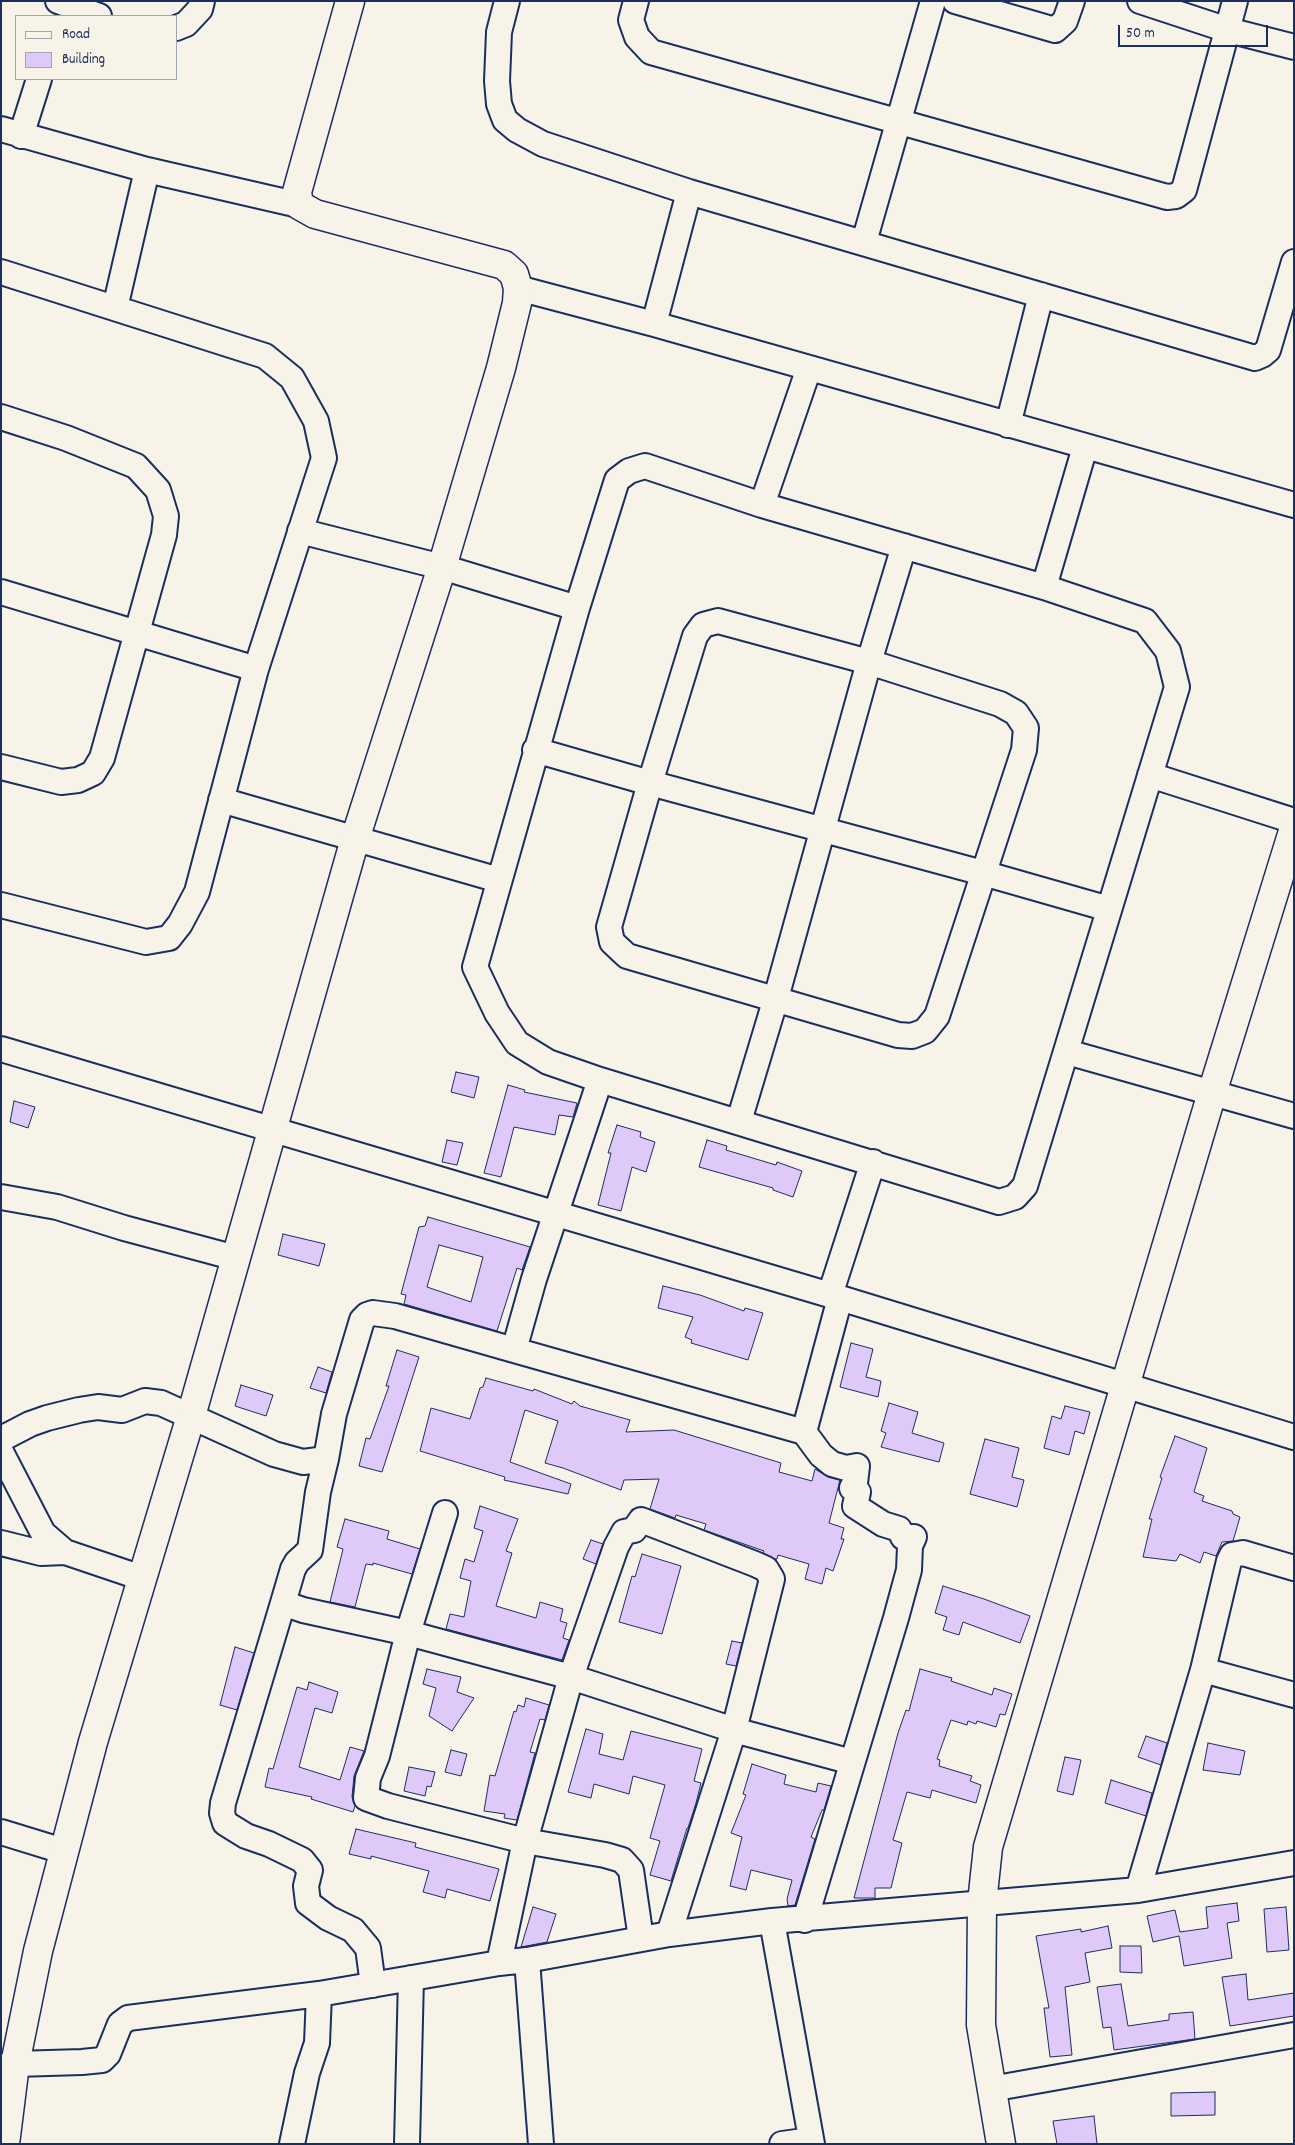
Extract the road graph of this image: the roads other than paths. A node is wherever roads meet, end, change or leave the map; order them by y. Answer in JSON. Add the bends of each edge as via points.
{"nodes":[{"id":1,"x":202,"y":1,"type":"edge"},
{"id":2,"x":350,"y":1,"type":"edge"},
{"id":3,"x":507,"y":1,"type":"edge"},
{"id":4,"x":636,"y":1,"type":"edge"},
{"id":5,"x":933,"y":1,"type":"edge"},
{"id":6,"x":955,"y":1,"type":"edge"},
{"id":7,"x":1072,"y":1,"type":"edge"},
{"id":8,"x":1140,"y":1,"type":"edge"},
{"id":9,"x":1235,"y":1,"type":"edge"},
{"id":10,"x":61,"y":7,"type":"edge"},
{"id":11,"x":94,"y":15,"type":"edge"},
{"id":12,"x":178,"y":27,"type":"edge"},
{"id":13,"x":1228,"y":30,"type":"junction"},
{"id":14,"x":1294,"y":47,"type":"edge"},
{"id":15,"x":38,"y":80,"type":"edge"},
{"id":16,"x":898,"y":123,"type":"junction"},
{"id":17,"x":11,"y":132,"type":"edge"},
{"id":18,"x":147,"y":170,"type":"junction"},
{"id":19,"x":689,"y":192,"type":"junction"},
{"id":20,"x":299,"y":204,"type":"junction"},
{"id":21,"x":864,"y":242,"type":"junction"},
{"id":22,"x":1294,"y":262,"type":"edge"},
{"id":23,"x":1,"y":272,"type":"edge"},
{"id":24,"x":518,"y":288,"type":"junction"},
{"id":25,"x":1041,"y":294,"type":"junction"},
{"id":26,"x":115,"y":308,"type":"junction"},
{"id":27,"x":654,"y":324,"type":"junction"},
{"id":28,"x":809,"y":368,"type":"junction"},
{"id":29,"x":1,"y":417,"type":"edge"},
{"id":30,"x":1008,"y":425,"type":"junction"},
{"id":31,"x":1085,"y":446,"type":"junction"},
{"id":32,"x":762,"y":505,"type":"junction"},
{"id":33,"x":1294,"y":506,"type":"edge"},
{"id":34,"x":300,"y":530,"type":"junction"},
{"id":35,"x":904,"y":546,"type":"junction"},
{"id":36,"x":442,"y":567,"type":"junction"},
{"id":37,"x":1044,"y":587,"type":"junction"},
{"id":38,"x":1,"y":592,"type":"edge"},
{"id":39,"x":577,"y":608,"type":"junction"},
{"id":40,"x":136,"y":632,"type":"junction"},
{"id":41,"x":869,"y":662,"type":"junction"},
{"id":42,"x":256,"y":669,"type":"junction"},
{"id":43,"x":535,"y":750,"type":"junction"},
{"id":44,"x":1,"y":767,"type":"edge"},
{"id":45,"x":1150,"y":775,"type":"junction"},
{"id":46,"x":650,"y":784,"type":"junction"},
{"id":47,"x":222,"y":800,"type":"junction"},
{"id":48,"x":1294,"y":821,"type":"edge"},
{"id":49,"x":1294,"y":828,"type":"edge"},
{"id":50,"x":822,"y":830,"type":"junction"},
{"id":51,"x":355,"y":839,"type":"junction"},
{"id":52,"x":983,"y":873,"type":"junction"},
{"id":53,"x":499,"y":880,"type":"junction"},
{"id":54,"x":1,"y":905,"type":"edge"},
{"id":55,"x":1109,"y":909,"type":"junction"},
{"id":56,"x":776,"y":998,"type":"junction"},
{"id":57,"x":1,"y":1049,"type":"edge"},
{"id":58,"x":1067,"y":1052,"type":"junction"},
{"id":59,"x":600,"y":1080,"type":"junction"},
{"id":60,"x":1212,"y":1093,"type":"junction"},
{"id":61,"x":1294,"y":1116,"type":"edge"},
{"id":62,"x":739,"y":1121,"type":"junction"},
{"id":63,"x":273,"y":1129,"type":"junction"},
{"id":64,"x":873,"y":1162,"type":"junction"},
{"id":65,"x":1,"y":1197,"type":"edge"},
{"id":66,"x":555,"y":1213,"type":"junction"},
{"id":67,"x":236,"y":1258,"type":"junction"},
{"id":68,"x":835,"y":1297,"type":"junction"},
{"id":69,"x":514,"y":1350,"type":"junction"},
{"id":70,"x":1126,"y":1385,"type":"junction"},
{"id":71,"x":191,"y":1416,"type":"junction"},
{"id":72,"x":804,"y":1432,"type":"junction"},
{"id":73,"x":1294,"y":1437,"type":"edge"},
{"id":74,"x":1,"y":1440,"type":"edge"},
{"id":75,"x":1,"y":1452,"type":"edge"},
{"id":76,"x":326,"y":1458,"type":"junction"},
{"id":77,"x":446,"y":1513,"type":"dead end"},
{"id":78,"x":1,"y":1543,"type":"edge"},
{"id":79,"x":65,"y":1552,"type":"junction"},
{"id":80,"x":1294,"y":1568,"type":"edge"},
{"id":81,"x":142,"y":1578,"type":"junction"},
{"id":82,"x":283,"y":1603,"type":"junction"},
{"id":83,"x":408,"y":1633,"type":"junction"},
{"id":84,"x":1203,"y":1670,"type":"junction"},
{"id":85,"x":571,"y":1677,"type":"junction"},
{"id":86,"x":1294,"y":1695,"type":"edge"},
{"id":87,"x":734,"y":1730,"type":"junction"},
{"id":88,"x":852,"y":1762,"type":"junction"},
{"id":89,"x":1,"y":1832,"type":"edge"},
{"id":90,"x":526,"y":1840,"type":"junction"},
{"id":91,"x":63,"y":1851,"type":"junction"},
{"id":92,"x":1294,"y":1863,"type":"edge"},
{"id":93,"x":1138,"y":1890,"type":"junction"},
{"id":94,"x":982,"y":1903,"type":"junction"},
{"id":95,"x":805,"y":1920,"type":"junction"},
{"id":96,"x":772,"y":1921,"type":"junction"},
{"id":97,"x":668,"y":1934,"type":"junction"},
{"id":98,"x":641,"y":1939,"type":"junction"},
{"id":99,"x":527,"y":1960,"type":"junction"},
{"id":100,"x":499,"y":1963,"type":"junction"},
{"id":101,"x":410,"y":1978,"type":"junction"},
{"id":102,"x":373,"y":1985,"type":"junction"},
{"id":103,"x":319,"y":1994,"type":"junction"},
{"id":104,"x":1294,"y":2036,"type":"edge"},
{"id":105,"x":8,"y":2065,"type":"edge"},
{"id":106,"x":991,"y":2089,"type":"junction"},
{"id":107,"x":812,"y":2142,"type":"edge"},
{"id":108,"x":5,"y":2144,"type":"edge"},
{"id":109,"x":292,"y":2144,"type":"edge"},
{"id":110,"x":407,"y":2144,"type":"edge"},
{"id":111,"x":541,"y":2144,"type":"edge"},
{"id":112,"x":782,"y":2144,"type":"edge"},
{"id":113,"x":1001,"y":2144,"type":"edge"}],
"edges":[{"from":1,"to":12,"type":"street","via":[[200,9],[186,24]]},
{"from":2,"to":20,"type":"street","via":[[296,192]]},
{"from":3,"to":19,"type":"street","via":[[498,32],[497,81],[499,104],[505,120],[543,144]]},
{"from":4,"to":16,"type":"street","via":[[631,20],[637,37],[651,52]]},
{"from":5,"to":16,"type":"street"},
{"from":6,"to":7,"type":"street","via":[[1055,30],[1065,21]]},
{"from":8,"to":13,"type":"street"},
{"from":9,"to":13,"type":"street"},
{"from":10,"to":11,"type":"street"},
{"from":13,"to":14,"type":"street"},
{"from":13,"to":16,"type":"street","via":[[1184,190],[1176,196],[1167,197]]},
{"from":15,"to":17,"type":"street"},
{"from":16,"to":21,"type":"street"},
{"from":17,"to":18,"type":"street"},
{"from":18,"to":20,"type":"street"},
{"from":18,"to":26,"type":"street"},
{"from":19,"to":21,"type":"street"},
{"from":19,"to":27,"type":"street"},
{"from":20,"to":24,"type":"street","via":[[315,214],[504,265],[514,274]]},
{"from":21,"to":25,"type":"street"},
{"from":22,"to":25,"type":"street","via":[[1268,350],[1255,358]]},
{"from":23,"to":26,"type":"street"},
{"from":24,"to":27,"type":"street"},
{"from":24,"to":36,"type":"street","via":[[501,368]]},
{"from":25,"to":30,"type":"street"},
{"from":26,"to":34,"type":"street","via":[[266,356],[292,378],[316,420],[324,458]]},
{"from":27,"to":28,"type":"street"},
{"from":28,"to":30,"type":"street"},
{"from":28,"to":32,"type":"street"},
{"from":29,"to":40,"type":"street","via":[[136,466],[158,490],[166,516],[164,535]]},
{"from":30,"to":31,"type":"street"},
{"from":31,"to":33,"type":"street"},
{"from":31,"to":37,"type":"street"},
{"from":32,"to":35,"type":"street"},
{"from":32,"to":39,"type":"street","via":[[646,466],[629,471],[616,480]]},
{"from":34,"to":36,"type":"street"},
{"from":34,"to":42,"type":"street"},
{"from":35,"to":37,"type":"street"},
{"from":35,"to":41,"type":"street"},
{"from":36,"to":39,"type":"street"},
{"from":36,"to":51,"type":"street"},
{"from":37,"to":45,"type":"street","via":[[1145,622],[1168,651],[1177,687]]},
{"from":38,"to":40,"type":"street"},
{"from":39,"to":43,"type":"street"},
{"from":40,"to":42,"type":"street"},
{"from":40,"to":44,"type":"street","via":[[102,758],[93,773],[78,780],[60,782]]},
{"from":41,"to":46,"type":"street","via":[[718,621],[703,625],[695,636]]},
{"from":41,"to":50,"type":"street"},
{"from":41,"to":52,"type":"street","via":[[1000,704],[1016,713],[1026,728],[1024,750]]},
{"from":42,"to":47,"type":"street"},
{"from":43,"to":46,"type":"street"},
{"from":43,"to":53,"type":"street"},
{"from":45,"to":48,"type":"street"},
{"from":45,"to":55,"type":"street"},
{"from":46,"to":50,"type":"street"},
{"from":46,"to":56,"type":"street","via":[[610,927],[612,942],[627,956]]},
{"from":47,"to":51,"type":"street"},
{"from":47,"to":54,"type":"street","via":[[197,892],[169,938],[146,942]]},
{"from":49,"to":60,"type":"street"},
{"from":50,"to":52,"type":"street"},
{"from":50,"to":56,"type":"street"},
{"from":51,"to":53,"type":"street"},
{"from":51,"to":63,"type":"street"},
{"from":52,"to":55,"type":"street"},
{"from":52,"to":56,"type":"street","via":[[937,1016],[925,1031],[912,1036],[898,1035]]},
{"from":53,"to":59,"type":"street","via":[[475,967],[497,1013],[517,1043],[548,1062]]},
{"from":55,"to":58,"type":"street"},
{"from":56,"to":62,"type":"street"},
{"from":57,"to":63,"type":"street"},
{"from":58,"to":60,"type":"street"},
{"from":58,"to":64,"type":"street","via":[[1024,1186],[1015,1197],[999,1202]]},
{"from":59,"to":62,"type":"street"},
{"from":59,"to":66,"type":"street"},
{"from":60,"to":61,"type":"street"},
{"from":60,"to":70,"type":"street"},
{"from":62,"to":64,"type":"street"},
{"from":63,"to":66,"type":"street"},
{"from":63,"to":67,"type":"street"},
{"from":64,"to":68,"type":"street"},
{"from":65,"to":67,"type":"street","via":[[57,1207]]},
{"from":66,"to":68,"type":"street"},
{"from":66,"to":69,"type":"street"},
{"from":67,"to":71,"type":"street"},
{"from":68,"to":70,"type":"street"},
{"from":68,"to":72,"type":"street"},
{"from":69,"to":72,"type":"street"},
{"from":69,"to":76,"type":"street","via":[[395,1316],[367,1315],[362,1320],[334,1414]]},
{"from":70,"to":73,"type":"street"},
{"from":70,"to":94,"type":"street","via":[[988,1847]]},
{"from":71,"to":74,"type":"street","via":[[162,1403],[145,1401],[122,1410],[79,1410],[48,1418]]},
{"from":71,"to":76,"type":"street","via":[[274,1454],[302,1462]]},
{"from":71,"to":81,"type":"street"},
{"from":72,"to":88,"type":"street","via":[[832,1464],[846,1468],[857,1466],[852,1488],[858,1492],[855,1506],[883,1524],[899,1529],[903,1537],[914,1537],[910,1546],[909,1570]]},
{"from":75,"to":79,"type":"street","via":[[43,1533]]},
{"from":76,"to":82,"type":"street","via":[[310,1550],[293,1569]]},
{"from":77,"to":83,"type":"street"},
{"from":78,"to":79,"type":"street","via":[[41,1554]]},
{"from":79,"to":81,"type":"street"},
{"from":80,"to":84,"type":"street","via":[[1243,1553],[1232,1555]]},
{"from":81,"to":91,"type":"street"},
{"from":82,"to":83,"type":"street"},
{"from":82,"to":102,"type":"street","via":[[222,1813],[225,1823],[246,1836],[302,1860],[310,1870],[306,1886],[308,1903],[328,1918],[353,1930],[368,1948]]},
{"from":83,"to":85,"type":"street"},
{"from":83,"to":90,"type":"street","via":[[368,1778],[366,1798]]},
{"from":84,"to":86,"type":"street"},
{"from":84,"to":93,"type":"street"},
{"from":85,"to":87,"type":"street"},
{"from":85,"to":87,"type":"street","via":[[616,1547],[624,1532],[634,1530],[641,1520],[726,1551],[766,1569],[770,1574],[768,1601]]},
{"from":85,"to":90,"type":"street"},
{"from":87,"to":88,"type":"street"},
{"from":87,"to":97,"type":"street"},
{"from":88,"to":95,"type":"street"},
{"from":89,"to":91,"type":"street"},
{"from":90,"to":98,"type":"street","via":[[622,1860],[631,1870]]},
{"from":90,"to":100,"type":"street"},
{"from":91,"to":105,"type":"street"},
{"from":92,"to":93,"type":"street"},
{"from":93,"to":94,"type":"street"},
{"from":94,"to":95,"type":"street"},
{"from":94,"to":106,"type":"street","via":[[981,2025]]},
{"from":95,"to":96,"type":"street"},
{"from":96,"to":97,"type":"street"},
{"from":96,"to":107,"type":"street"},
{"from":97,"to":98,"type":"street"},
{"from":98,"to":99,"type":"street"},
{"from":99,"to":100,"type":"street"},
{"from":99,"to":111,"type":"street"},
{"from":100,"to":101,"type":"street"},
{"from":101,"to":102,"type":"street"},
{"from":101,"to":110,"type":"street"},
{"from":102,"to":103,"type":"street"},
{"from":103,"to":105,"type":"street","via":[[128,2018],[120,2024],[108,2054],[102,2060]]},
{"from":103,"to":109,"type":"street","via":[[317,2043]]},
{"from":104,"to":106,"type":"street"},
{"from":105,"to":108,"type":"street"},
{"from":106,"to":113,"type":"street"},
{"from":107,"to":112,"type":"street"}]}
